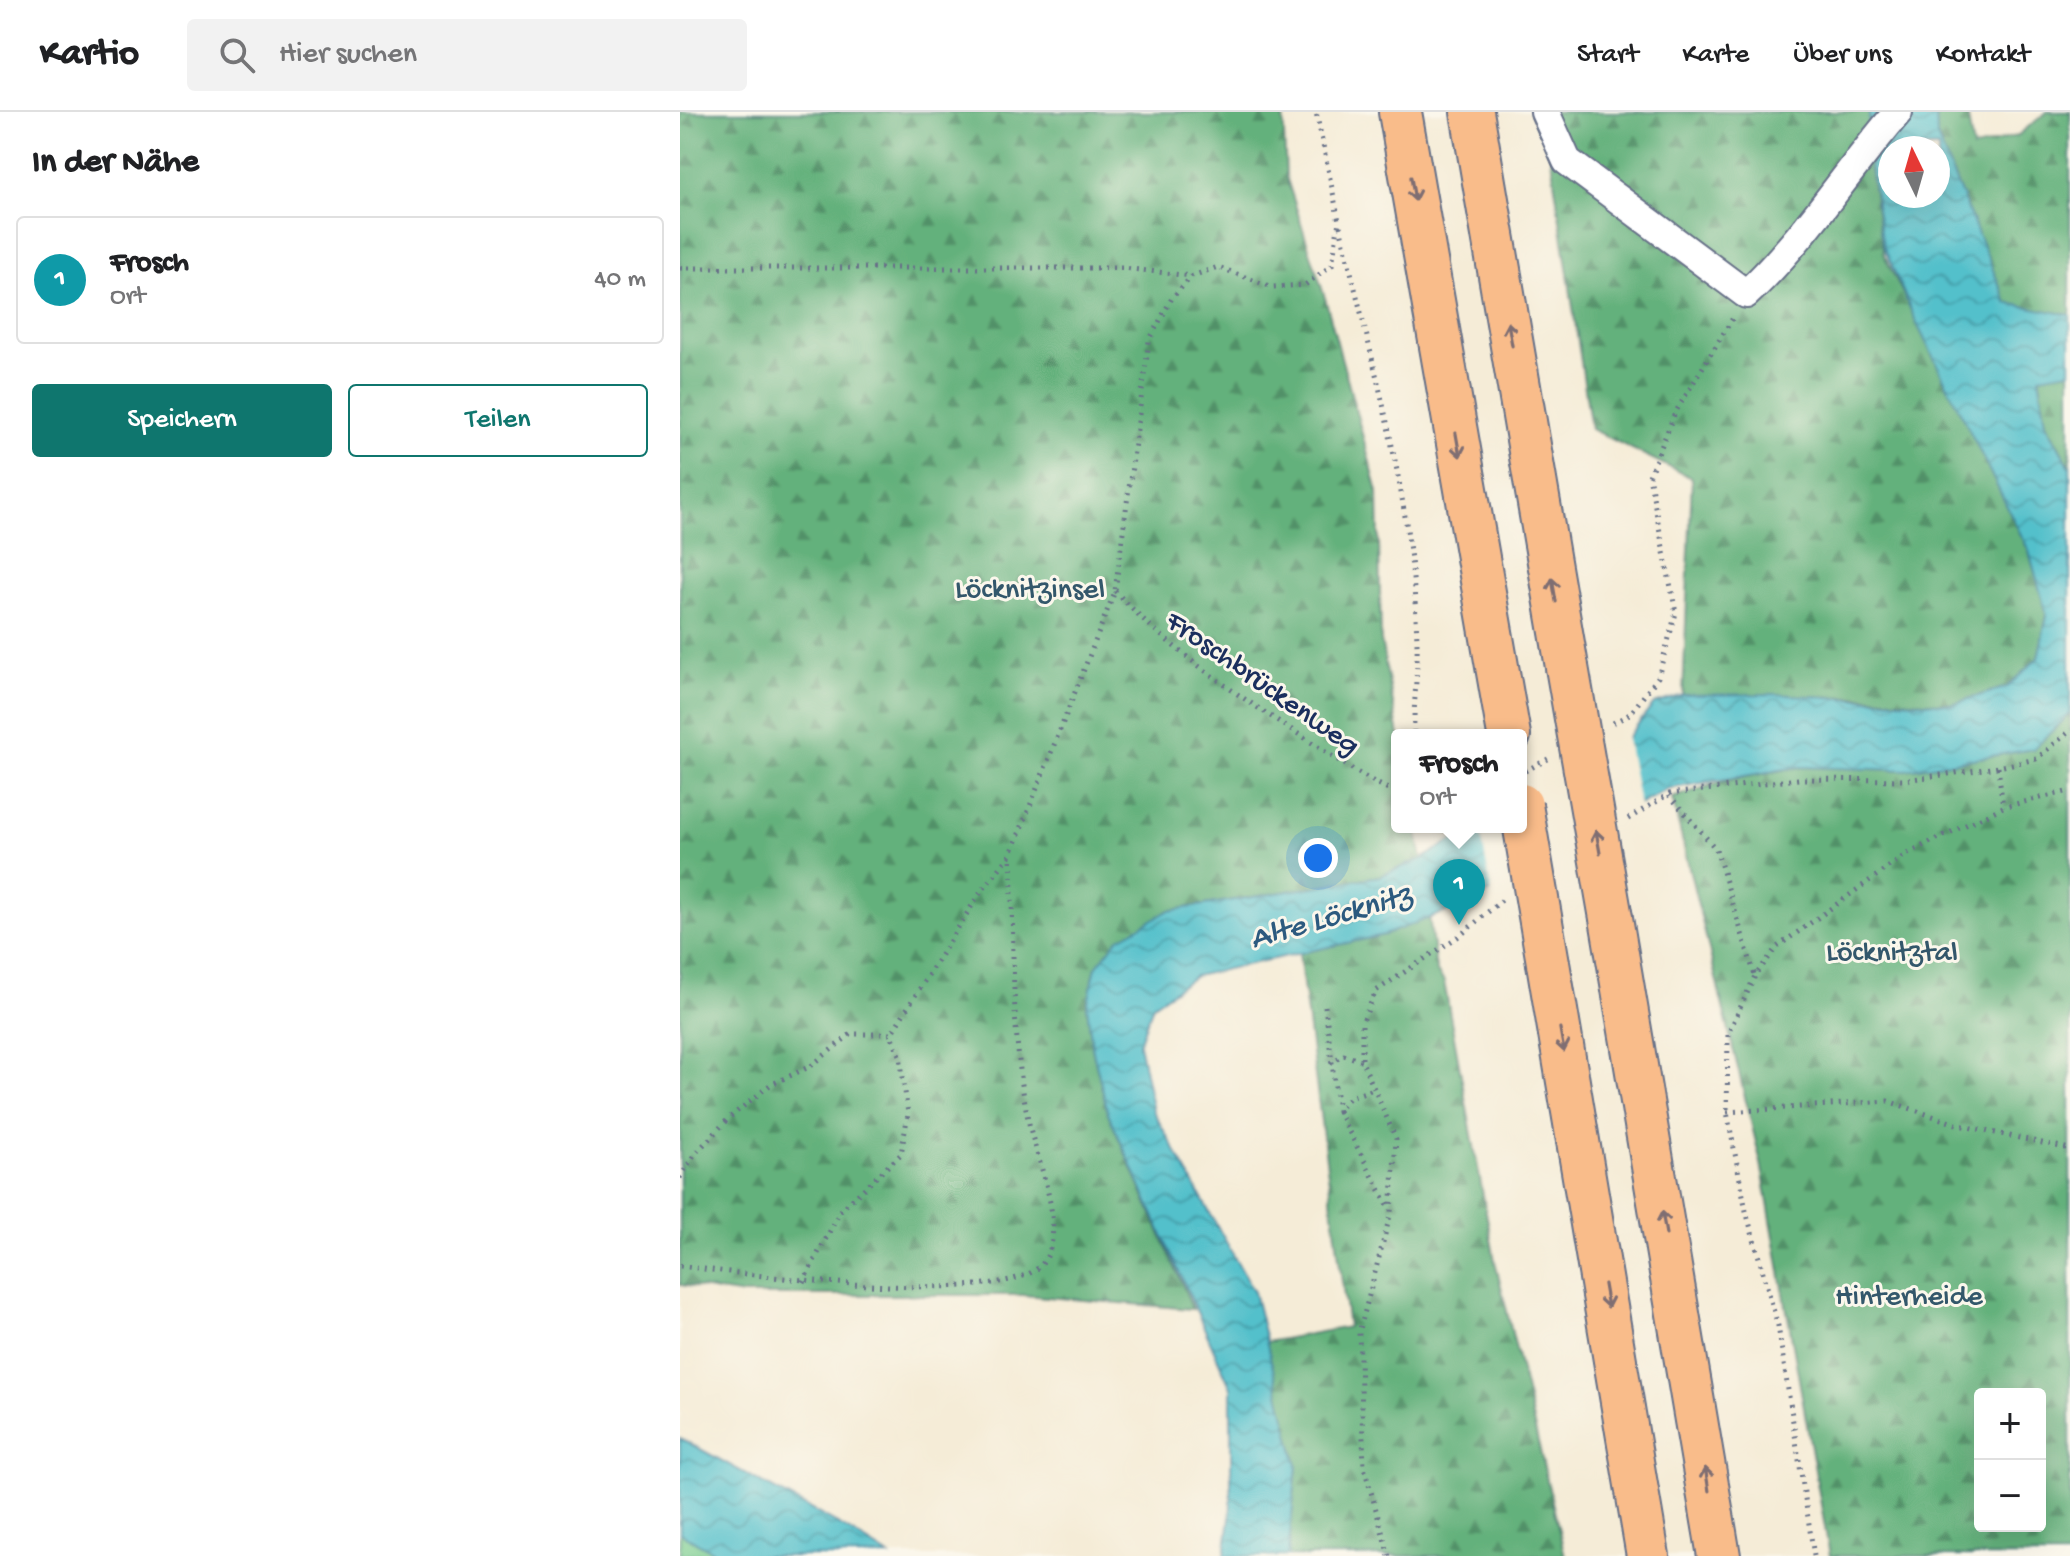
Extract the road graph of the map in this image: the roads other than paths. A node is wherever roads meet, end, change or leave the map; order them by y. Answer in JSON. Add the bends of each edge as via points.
{"nodes":[{"id":1,"x":1400,"y":112,"type":"edge"},
{"id":2,"x":1472,"y":112,"type":"edge"},
{"id":3,"x":1545,"y":112,"type":"edge"},
{"id":4,"x":1898,"y":112,"type":"edge"},
{"id":5,"x":1506,"y":721,"type":"edge"},
{"id":6,"x":1526,"y":833,"type":"edge"},
{"id":7,"x":1648,"y":1556,"type":"edge"},
{"id":8,"x":1719,"y":1556,"type":"edge"}],
"edges":[{"from":1,"to":5,"type":"highway","one_way":true},
{"from":8,"to":2,"type":"highway","one_way":true,"bridge":true},
{"from":3,"to":4,"type":"lane","via":[[1567,161],[1746,294],[1784,259],[1851,165]]},
{"from":6,"to":7,"type":"highway","one_way":true,"bridge":true}]}
